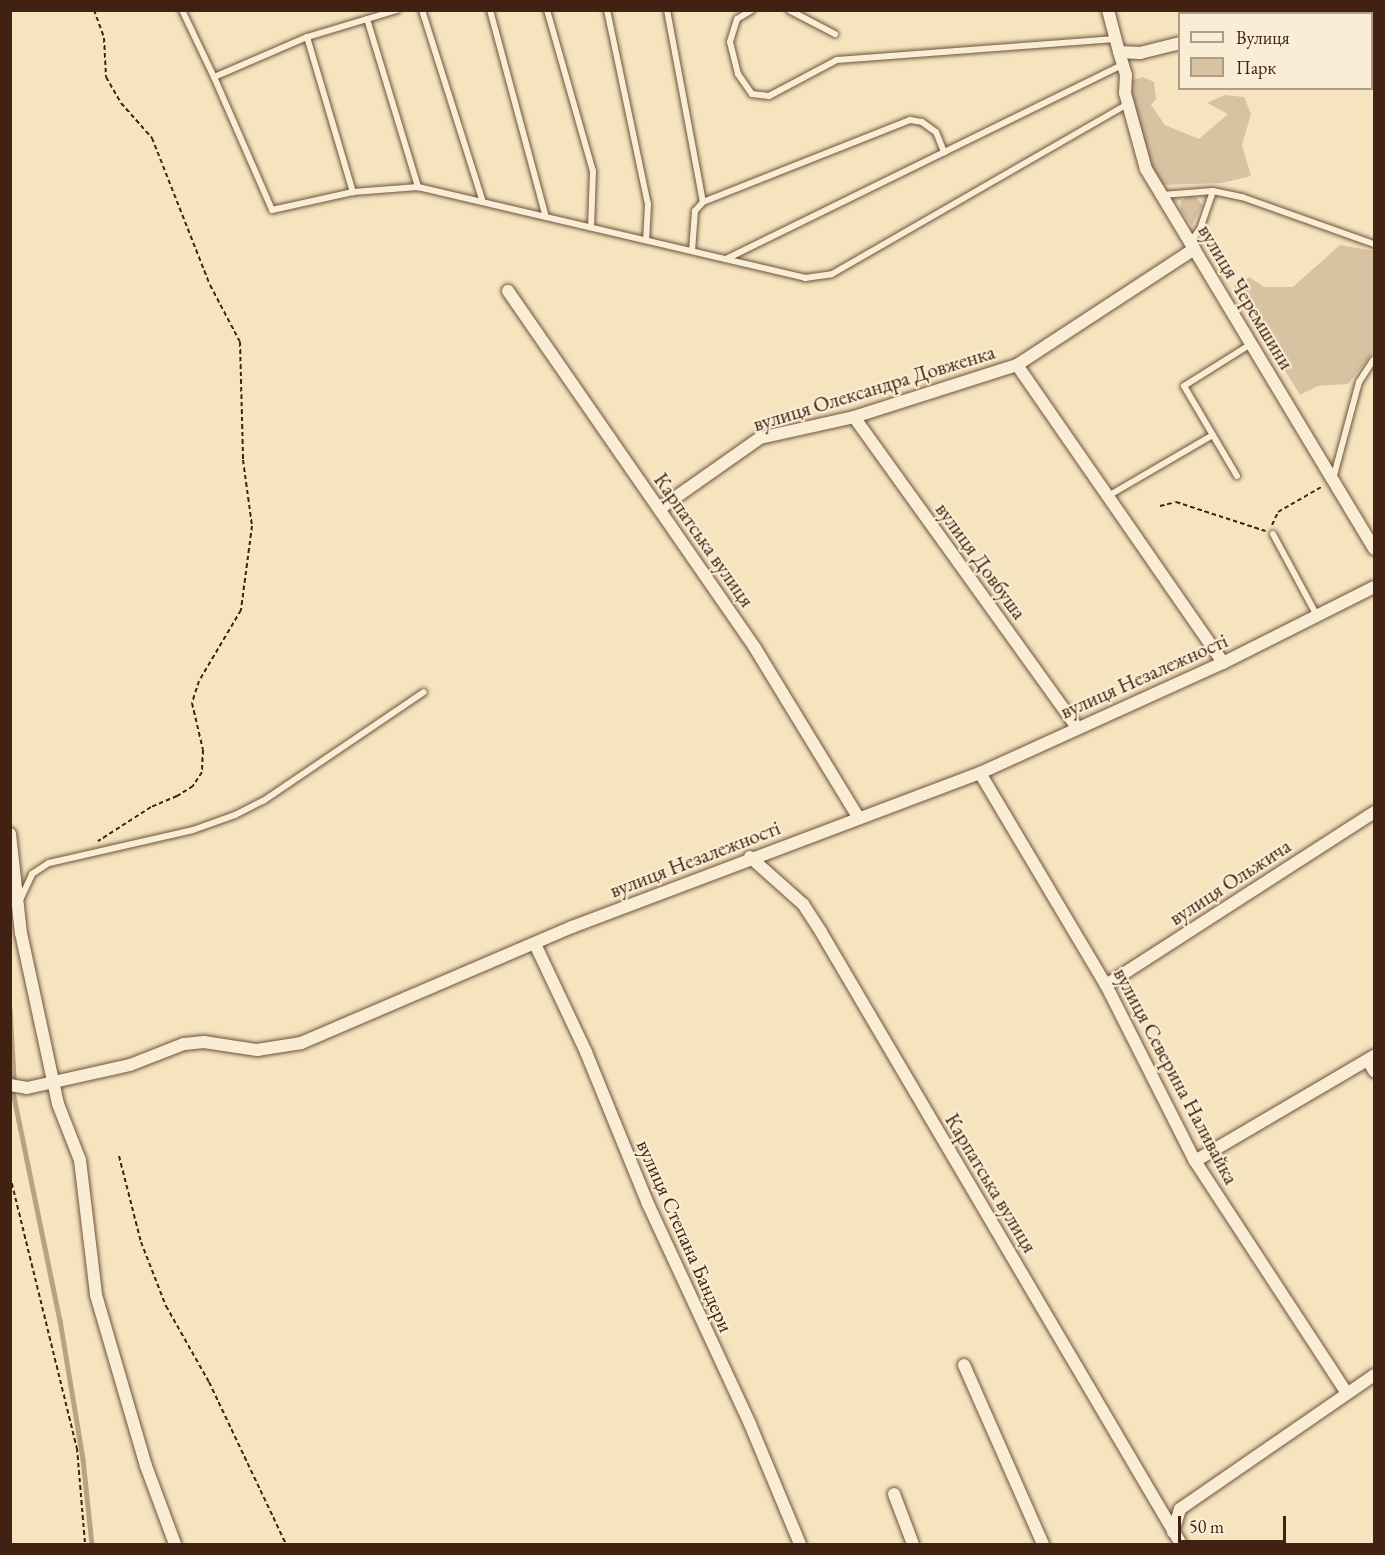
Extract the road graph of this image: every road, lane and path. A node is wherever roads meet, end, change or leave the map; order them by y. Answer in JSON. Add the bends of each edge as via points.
{"nodes":[{"id":1,"x":94,"y":10,"type":"edge"},
{"id":2,"x":182,"y":10,"type":"edge"},
{"id":3,"x":397,"y":10,"type":"edge"},
{"id":4,"x":423,"y":10,"type":"edge"},
{"id":5,"x":490,"y":10,"type":"edge"},
{"id":6,"x":547,"y":10,"type":"edge"},
{"id":7,"x":607,"y":10,"type":"edge"},
{"id":8,"x":667,"y":10,"type":"edge"},
{"id":9,"x":752,"y":10,"type":"edge"},
{"id":10,"x":789,"y":10,"type":"edge"},
{"id":11,"x":1108,"y":10,"type":"edge"},
{"id":12,"x":367,"y":19,"type":"junction"},
{"id":13,"x":835,"y":34,"type":"dead end"},
{"id":14,"x":307,"y":38,"type":"junction"},
{"id":15,"x":1115,"y":39,"type":"junction"},
{"id":16,"x":1178,"y":43,"type":"edge"},
{"id":17,"x":1119,"y":52,"type":"junction"},
{"id":18,"x":1122,"y":65,"type":"junction"},
{"id":19,"x":214,"y":77,"type":"junction"},
{"id":20,"x":1129,"y":103,"type":"junction"},
{"id":21,"x":944,"y":152,"type":"junction"},
{"id":22,"x":418,"y":187,"type":"junction"},
{"id":23,"x":1213,"y":191,"type":"junction"},
{"id":24,"x":353,"y":192,"type":"junction"},
{"id":25,"x":1162,"y":195,"type":"junction"},
{"id":26,"x":483,"y":202,"type":"junction"},
{"id":27,"x":703,"y":202,"type":"junction"},
{"id":28,"x":546,"y":217,"type":"junction"},
{"id":29,"x":591,"y":227,"type":"junction"},
{"id":30,"x":646,"y":240,"type":"junction"},
{"id":31,"x":1374,"y":244,"type":"edge"},
{"id":32,"x":1192,"y":245,"type":"junction"},
{"id":33,"x":692,"y":251,"type":"junction"},
{"id":34,"x":726,"y":259,"type":"junction"},
{"id":35,"x":508,"y":291,"type":"dead end"},
{"id":36,"x":1251,"y":344,"type":"junction"},
{"id":37,"x":1374,"y":359,"type":"edge"},
{"id":38,"x":1017,"y":365,"type":"junction"},
{"id":39,"x":854,"y":417,"type":"junction"},
{"id":40,"x":1213,"y":435,"type":"junction"},
{"id":41,"x":1237,"y":476,"type":"dead end"},
{"id":42,"x":1333,"y":480,"type":"junction"},
{"id":43,"x":1108,"y":496,"type":"junction"},
{"id":44,"x":1160,"y":506,"type":"dead end"},
{"id":45,"x":659,"y":509,"type":"junction"},
{"id":46,"x":1273,"y":534,"type":"junction"},
{"id":47,"x":1374,"y":549,"type":"edge"},
{"id":48,"x":1374,"y":586,"type":"edge"},
{"id":49,"x":1316,"y":614,"type":"junction"},
{"id":50,"x":1223,"y":663,"type":"junction"},
{"id":51,"x":424,"y":692,"type":"dead end"},
{"id":52,"x":1077,"y":727,"type":"junction"},
{"id":53,"x":980,"y":773,"type":"junction"},
{"id":54,"x":1374,"y":812,"type":"edge"},
{"id":55,"x":858,"y":817,"type":"junction"},
{"id":56,"x":10,"y":834,"type":"edge"},
{"id":57,"x":96,"y":842,"type":"dead end"},
{"id":58,"x":750,"y":857,"type":"junction"},
{"id":59,"x":19,"y":913,"type":"junction"},
{"id":60,"x":535,"y":944,"type":"junction"},
{"id":61,"x":1106,"y":985,"type":"junction"},
{"id":62,"x":1371,"y":1058,"type":"edge"},
{"id":63,"x":1374,"y":1071,"type":"edge"},
{"id":64,"x":55,"y":1081,"type":"junction"},
{"id":65,"x":10,"y":1085,"type":"edge"},
{"id":66,"x":119,"y":1156,"type":"dead end"},
{"id":67,"x":1195,"y":1161,"type":"junction"},
{"id":68,"x":10,"y":1176,"type":"edge"},
{"id":69,"x":964,"y":1365,"type":"dead end"},
{"id":70,"x":1374,"y":1375,"type":"edge"},
{"id":71,"x":1346,"y":1392,"type":"junction"},
{"id":72,"x":894,"y":1494,"type":"dead end"},
{"id":73,"x":1173,"y":1532,"type":"junction"},
{"id":74,"x":85,"y":1545,"type":"edge"},
{"id":75,"x":175,"y":1545,"type":"edge"},
{"id":76,"x":286,"y":1545,"type":"edge"},
{"id":77,"x":800,"y":1545,"type":"edge"},
{"id":78,"x":913,"y":1545,"type":"edge"},
{"id":79,"x":1043,"y":1545,"type":"edge"},
{"id":80,"x":1181,"y":1545,"type":"edge"}],
"edges":[{"from":1,"to":57,"type":"path","via":[[104,38],[106,77],[121,103],[152,138],[210,285],[240,342],[243,460],[252,526],[241,610],[199,681],[192,703],[203,750],[202,772],[193,786]]},
{"from":2,"to":19,"type":"lane"},
{"from":3,"to":12,"type":"lane"},
{"from":4,"to":26,"type":"lane"},
{"from":5,"to":28,"type":"lane"},
{"from":6,"to":29,"type":"lane","via":[[593,171]]},
{"from":7,"to":30,"type":"lane","via":[[648,204]]},
{"from":8,"to":27,"type":"lane"},
{"from":9,"to":15,"type":"lane","via":[[737,19],[730,42],[738,74],[752,94],[769,96],[837,60]]},
{"from":10,"to":13,"type":"lane"},
{"from":11,"to":15,"type":"street","name":"вулиця Черемшини"},
{"from":12,"to":14,"type":"lane"},
{"from":12,"to":22,"type":"lane"},
{"from":14,"to":19,"type":"lane"},
{"from":14,"to":24,"type":"lane"},
{"from":15,"to":17,"type":"street","name":"вулиця Черемшини"},
{"from":16,"to":17,"type":"street","via":[[1140,53]]},
{"from":17,"to":18,"type":"street","name":"вулиця Черемшини"},
{"from":18,"to":20,"type":"street","name":"вулиця Черемшини"},
{"from":18,"to":21,"type":"lane"},
{"from":19,"to":24,"type":"lane","via":[[272,210]]},
{"from":20,"to":25,"type":"street","name":"вулиця Черемшини","via":[[1146,169]]},
{"from":20,"to":34,"type":"lane","via":[[832,273],[805,278]]},
{"from":21,"to":27,"type":"lane","via":[[936,132],[922,122],[910,120]]},
{"from":21,"to":34,"type":"lane"},
{"from":22,"to":24,"type":"lane"},
{"from":22,"to":26,"type":"lane"},
{"from":23,"to":25,"type":"lane"},
{"from":23,"to":31,"type":"lane","via":[[1242,197]]},
{"from":23,"to":32,"type":"lane"},
{"from":25,"to":32,"type":"street","name":"вулиця Черемшини"},
{"from":26,"to":28,"type":"lane"},
{"from":27,"to":33,"type":"lane","via":[[695,211]]},
{"from":28,"to":29,"type":"lane"},
{"from":29,"to":30,"type":"lane"},
{"from":30,"to":33,"type":"lane"},
{"from":32,"to":36,"type":"street","name":"вулиця Черемшини"},
{"from":32,"to":38,"type":"street","name":"вулиця Олександра Довженка"},
{"from":33,"to":34,"type":"lane"},
{"from":35,"to":45,"type":"street","name":"Карпатська вулиця"},
{"from":36,"to":40,"type":"lane","via":[[1184,386]]},
{"from":36,"to":42,"type":"street","name":"вулиця Черемшини"},
{"from":37,"to":42,"type":"lane","via":[[1359,382]]},
{"from":38,"to":39,"type":"street","name":"вулиця Олександра Довженка"},
{"from":38,"to":43,"type":"street"},
{"from":39,"to":45,"type":"street","name":"вулиця Олександра Довженка","via":[[760,438]]},
{"from":39,"to":52,"type":"street","name":"вулиця Довбуша"},
{"from":40,"to":41,"type":"lane"},
{"from":40,"to":43,"type":"lane"},
{"from":42,"to":46,"type":"path","via":[[1278,512],[1272,521]]},
{"from":42,"to":47,"type":"street","name":"вулиця Черемшини"},
{"from":43,"to":50,"type":"street"},
{"from":44,"to":46,"type":"path","via":[[1176,502]]},
{"from":45,"to":55,"type":"street","name":"Карпатська вулиця","via":[[755,648]]},
{"from":46,"to":49,"type":"lane"},
{"from":48,"to":49,"type":"street","name":"вулиця Незалежності"},
{"from":49,"to":50,"type":"street","name":"вулиця Незалежності"},
{"from":50,"to":52,"type":"street","name":"вулиця Незалежності"},
{"from":51,"to":59,"type":"lane","via":[[263,801],[235,815],[36,869],[25,883]]},
{"from":52,"to":53,"type":"street","name":"вулиця Незалежності"},
{"from":53,"to":55,"type":"street","name":"вулиця Незалежності"},
{"from":53,"to":61,"type":"street","name":"вулиця Северина Наливайка"},
{"from":54,"to":61,"type":"street","name":"вулиця Ольжича"},
{"from":55,"to":58,"type":"street","name":"вулиця Незалежності"},
{"from":56,"to":59,"type":"street"},
{"from":58,"to":60,"type":"street","name":"вулиця Незалежності"},
{"from":58,"to":73,"type":"street","name":"Карпатська вулиця","via":[[803,904],[821,932]]},
{"from":59,"to":64,"type":"street"},
{"from":60,"to":64,"type":"street","name":"вулиця Незалежності","via":[[301,1043],[257,1050],[204,1042],[184,1044],[130,1065]]},
{"from":60,"to":77,"type":"street","name":"вулиця Степана Бандери","via":[[586,1052],[648,1204],[750,1424]]},
{"from":61,"to":67,"type":"street","name":"вулиця Северина Наливайка"},
{"from":62,"to":63,"type":"street"},
{"from":62,"to":67,"type":"street"},
{"from":64,"to":65,"type":"street","name":"вулиця Незалежності","via":[[27,1088]]},
{"from":64,"to":75,"type":"street","via":[[58,1104],[81,1160],[96,1295]]},
{"from":66,"to":76,"type":"path","via":[[141,1242],[166,1306],[209,1382]]},
{"from":67,"to":71,"type":"street","name":"вулиця Северина Наливайка"},
{"from":68,"to":74,"type":"path","via":[[76,1448]]},
{"from":69,"to":79,"type":"street"},
{"from":70,"to":71,"type":"street"},
{"from":71,"to":73,"type":"street","via":[[1180,1509]]},
{"from":72,"to":78,"type":"street"},
{"from":73,"to":80,"type":"street","name":"Карпатська вулиця"}]}
